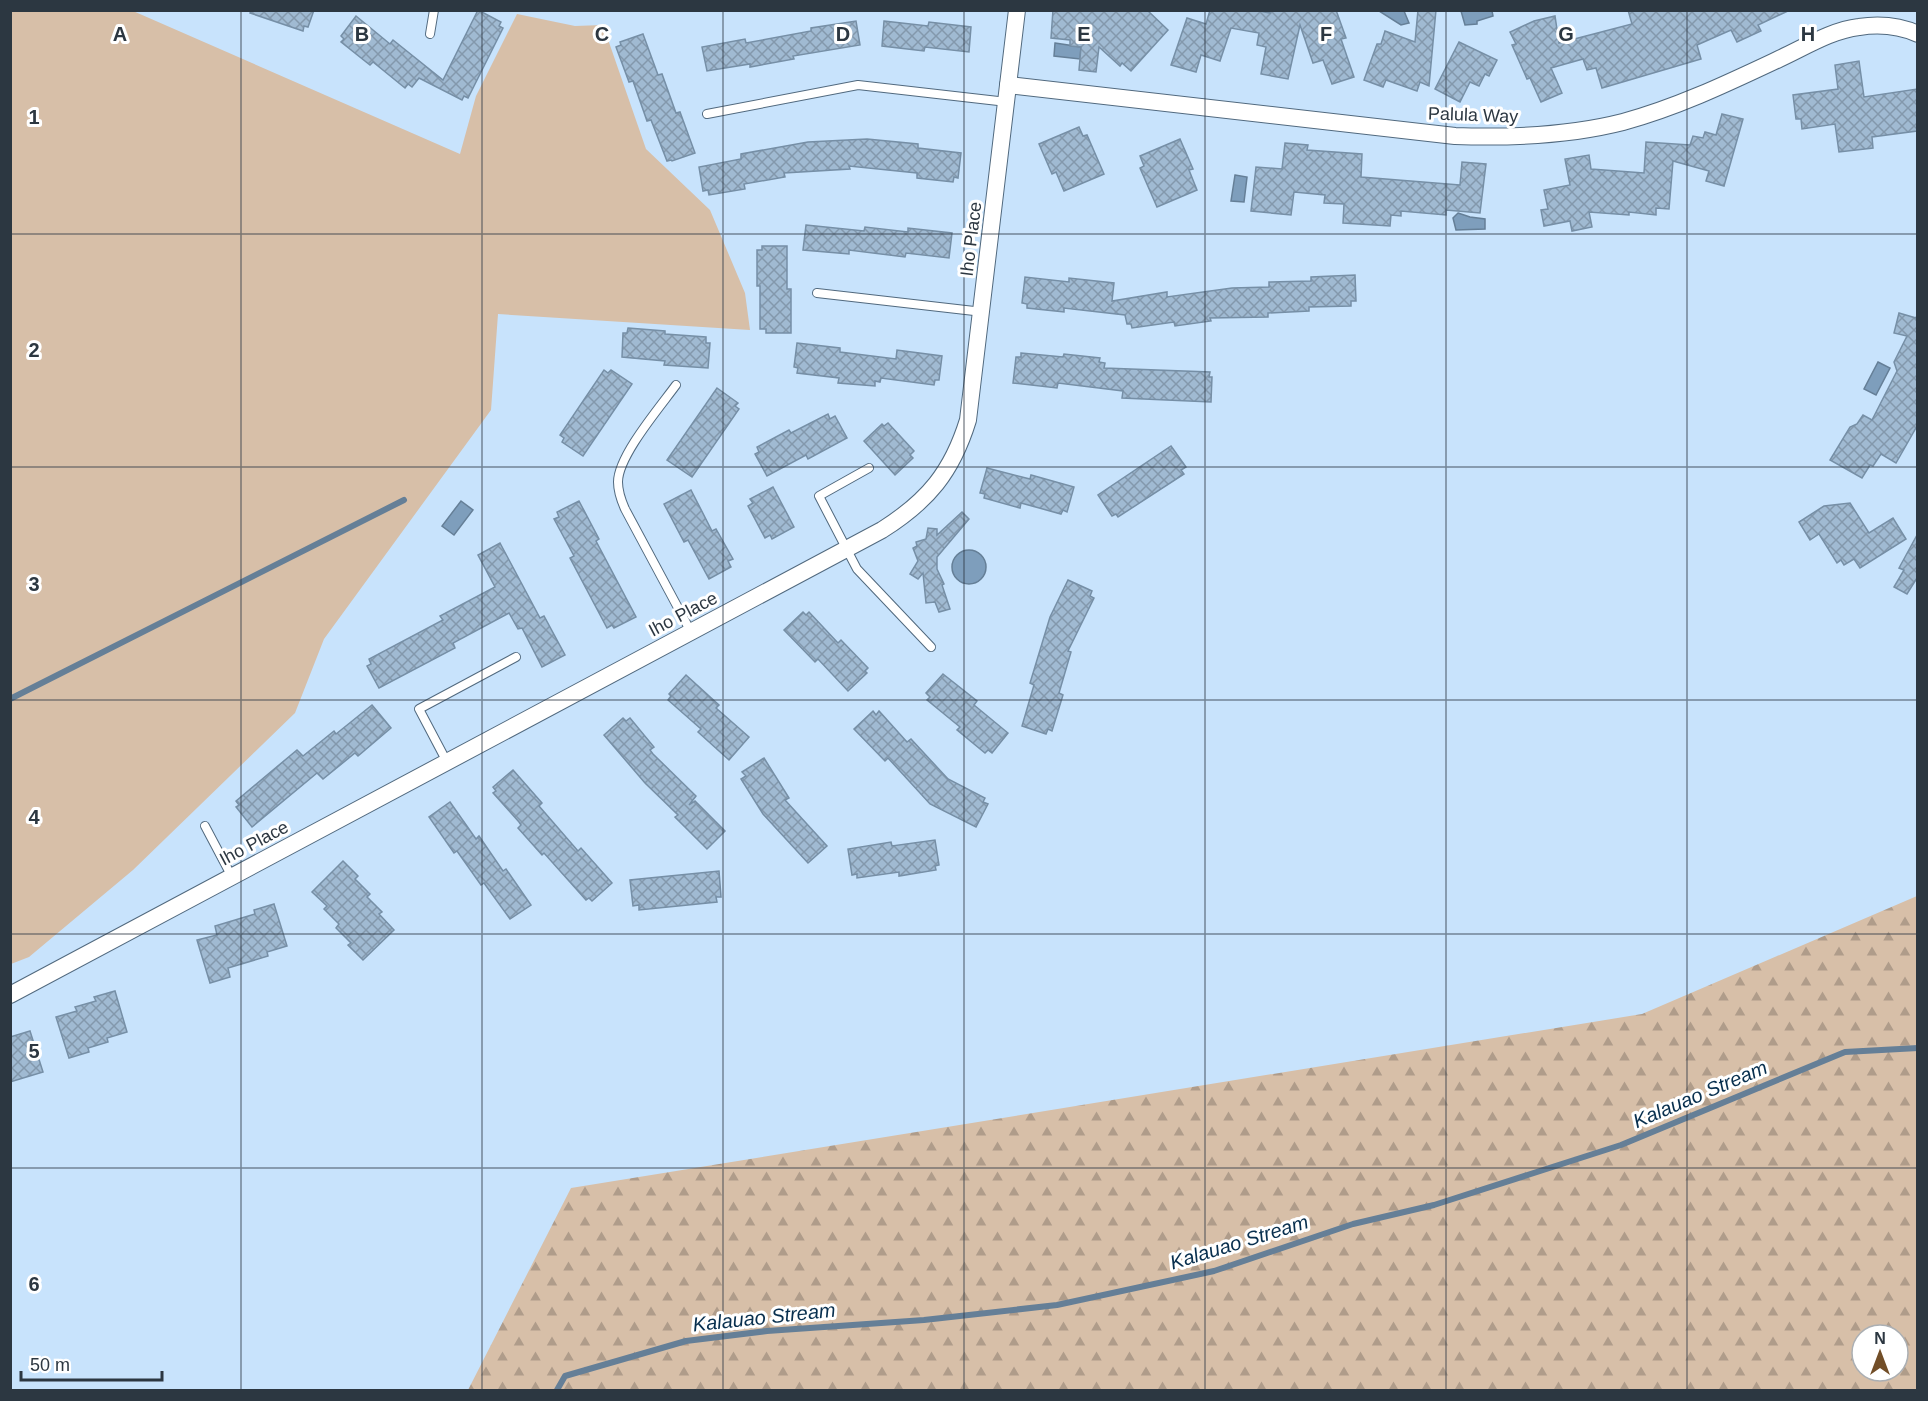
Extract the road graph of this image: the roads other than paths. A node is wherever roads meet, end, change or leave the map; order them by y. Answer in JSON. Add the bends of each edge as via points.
{"nodes":[{"id":1,"x":434,"y":10,"type":"edge"},
{"id":2,"x":1017,"y":10,"type":"edge"},
{"id":3,"x":430,"y":34,"type":"dead end"},
{"id":4,"x":1917,"y":34,"type":"edge"},
{"id":5,"x":1008,"y":85,"type":"junction"},
{"id":6,"x":1007,"y":102,"type":"junction"},
{"id":7,"x":707,"y":114,"type":"dead end"},
{"id":8,"x":817,"y":293,"type":"dead end"},
{"id":9,"x":982,"y":312,"type":"junction"},
{"id":10,"x":676,"y":385,"type":"dead end"},
{"id":11,"x":869,"y":468,"type":"dead end"},
{"id":12,"x":847,"y":549,"type":"junction"},
{"id":13,"x":691,"y":632,"type":"junction"},
{"id":14,"x":931,"y":647,"type":"dead end"},
{"id":15,"x":516,"y":657,"type":"dead end"},
{"id":16,"x":447,"y":762,"type":"junction"},
{"id":17,"x":205,"y":826,"type":"dead end"},
{"id":18,"x":232,"y":877,"type":"junction"},
{"id":19,"x":10,"y":995,"type":"edge"}],
"edges":[{"from":1,"to":3,"type":"lane"},
{"from":2,"to":5,"type":"street","name":"Iho Place"},
{"from":4,"to":5,"type":"street","name":"Palula Way","via":[[1890,26],[1850,29],[1656,112],[1585,130],[1520,137],[1455,136]]},
{"from":5,"to":6,"type":"street","name":"Iho Place"},
{"from":6,"to":7,"type":"lane","via":[[858,85]]},
{"from":6,"to":9,"type":"street","name":"Iho Place"},
{"from":8,"to":9,"type":"lane"},
{"from":9,"to":12,"type":"street","name":"Iho Place","via":[[968,420],[954,459],[919,504]]},
{"from":10,"to":13,"type":"lane","via":[[624,459],[618,481],[625,509]]},
{"from":11,"to":12,"type":"lane","via":[[819,496]]},
{"from":12,"to":13,"type":"street","name":"Iho Place"},
{"from":12,"to":14,"type":"lane","via":[[857,569]]},
{"from":13,"to":16,"type":"street","name":"Iho Place"},
{"from":15,"to":16,"type":"lane","via":[[419,709]]},
{"from":16,"to":18,"type":"street","name":"Iho Place"},
{"from":17,"to":18,"type":"lane"},
{"from":18,"to":19,"type":"street","name":"Iho Place"}]}
